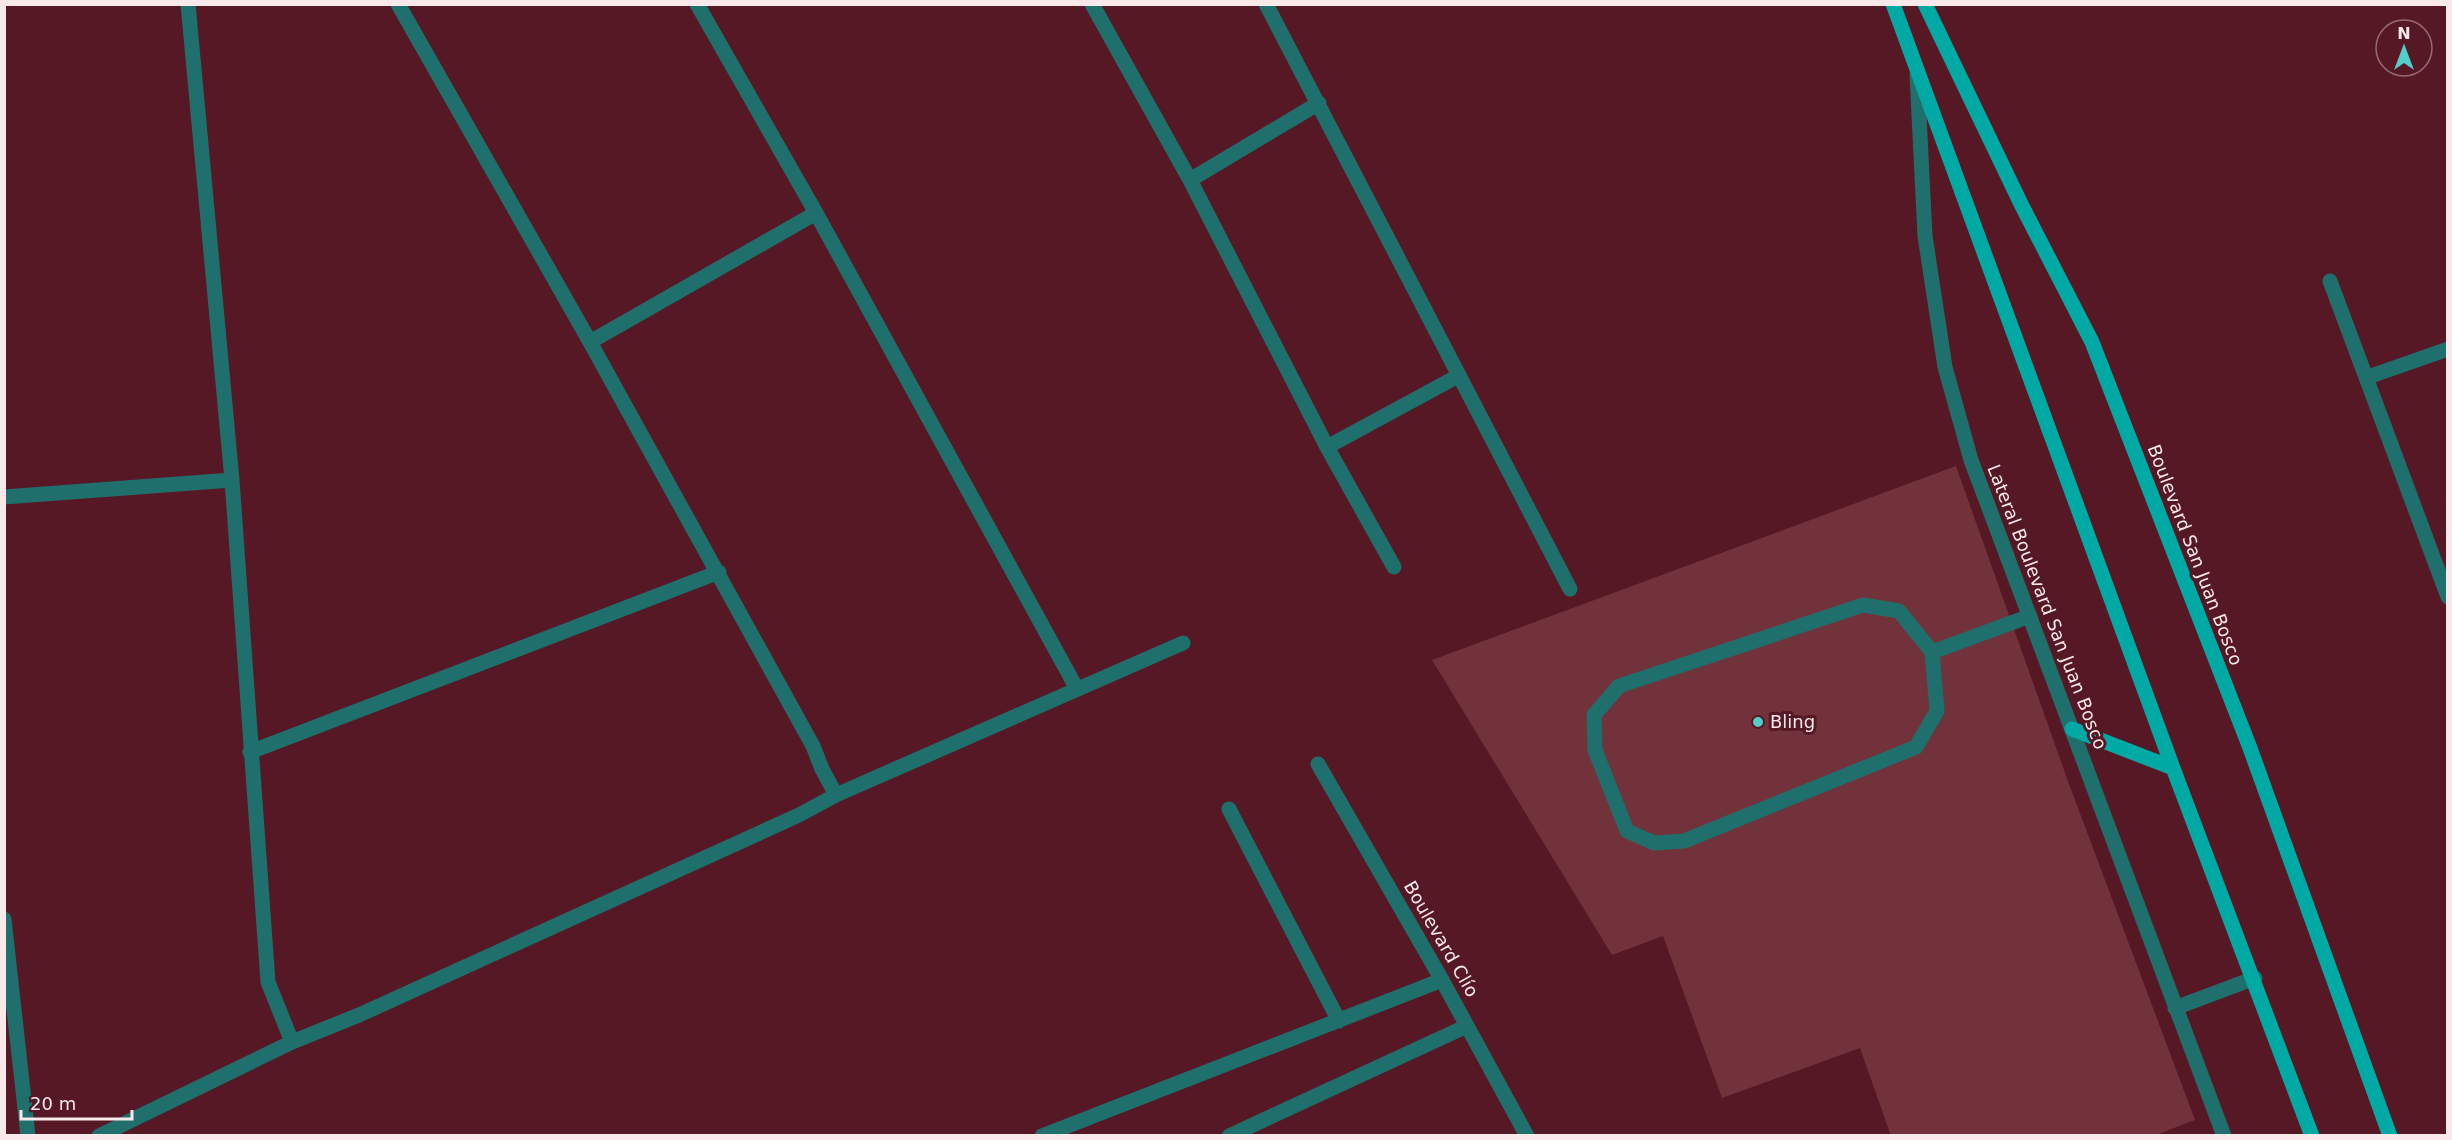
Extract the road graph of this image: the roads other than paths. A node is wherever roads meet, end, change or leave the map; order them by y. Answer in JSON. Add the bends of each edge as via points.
{"nodes":[{"id":1,"x":188,"y":4,"type":"edge"},
{"id":2,"x":398,"y":4,"type":"edge"},
{"id":3,"x":697,"y":4,"type":"edge"},
{"id":4,"x":1092,"y":4,"type":"edge"},
{"id":5,"x":1266,"y":4,"type":"edge"},
{"id":6,"x":1893,"y":4,"type":"edge"},
{"id":7,"x":1925,"y":4,"type":"edge"},
{"id":8,"x":1917,"y":72,"type":"junction"},
{"id":9,"x":1319,"y":103,"type":"junction"},
{"id":10,"x":1190,"y":180,"type":"junction"},
{"id":11,"x":816,"y":213,"type":"junction"},
{"id":12,"x":2330,"y":281,"type":"dead end"},
{"id":13,"x":590,"y":342,"type":"junction"},
{"id":14,"x":2448,"y":350,"type":"edge"},
{"id":15,"x":1458,"y":376,"type":"junction"},
{"id":16,"x":2368,"y":377,"type":"junction"},
{"id":17,"x":1327,"y":447,"type":"junction"},
{"id":18,"x":232,"y":480,"type":"junction"},
{"id":19,"x":4,"y":497,"type":"edge"},
{"id":20,"x":1395,"y":567,"type":"dead end"},
{"id":21,"x":719,"y":572,"type":"junction"},
{"id":22,"x":1570,"y":589,"type":"dead end"},
{"id":23,"x":2448,"y":597,"type":"edge"},
{"id":24,"x":2030,"y":616,"type":"junction"},
{"id":25,"x":1183,"y":643,"type":"dead end"},
{"id":26,"x":1932,"y":652,"type":"junction"},
{"id":27,"x":1077,"y":689,"type":"junction"},
{"id":28,"x":2072,"y":729,"type":"junction"},
{"id":29,"x":250,"y":752,"type":"junction"},
{"id":30,"x":1318,"y":764,"type":"dead end"},
{"id":31,"x":2173,"y":768,"type":"junction"},
{"id":32,"x":836,"y":795,"type":"junction"},
{"id":33,"x":1229,"y":809,"type":"dead end"},
{"id":34,"x":4,"y":919,"type":"edge"},
{"id":35,"x":2255,"y":978,"type":"junction"},
{"id":36,"x":1442,"y":980,"type":"junction"},
{"id":37,"x":2175,"y":1008,"type":"junction"},
{"id":38,"x":1340,"y":1021,"type":"junction"},
{"id":39,"x":1467,"y":1026,"type":"junction"},
{"id":40,"x":292,"y":1042,"type":"junction"},
{"id":41,"x":28,"y":1136,"type":"edge"},
{"id":42,"x":99,"y":1136,"type":"edge"},
{"id":43,"x":1042,"y":1136,"type":"edge"},
{"id":44,"x":1229,"y":1136,"type":"edge"},
{"id":45,"x":1527,"y":1136,"type":"edge"},
{"id":46,"x":2224,"y":1136,"type":"edge"},
{"id":47,"x":2312,"y":1136,"type":"edge"},
{"id":48,"x":2390,"y":1136,"type":"edge"}],
"edges":[{"from":1,"to":18,"type":"street"},
{"from":2,"to":13,"type":"street"},
{"from":3,"to":11,"type":"street"},
{"from":4,"to":10,"type":"street"},
{"from":5,"to":9,"type":"street"},
{"from":6,"to":8,"type":"main road"},
{"from":7,"to":48,"type":"main road","name":"Boulevard San Juan Bosco","via":[[2092,342],[2250,748]]},
{"from":8,"to":24,"type":"street","name":"Lateral Boulevard San Juan Bosco","via":[[1925,236],[1945,368],[1971,460]]},
{"from":8,"to":31,"type":"main road"},
{"from":9,"to":10,"type":"street"},
{"from":9,"to":15,"type":"street"},
{"from":10,"to":17,"type":"street"},
{"from":11,"to":13,"type":"street"},
{"from":11,"to":27,"type":"street"},
{"from":12,"to":16,"type":"street"},
{"from":13,"to":21,"type":"street"},
{"from":14,"to":16,"type":"street"},
{"from":15,"to":17,"type":"street"},
{"from":15,"to":22,"type":"street"},
{"from":16,"to":23,"type":"street"},
{"from":17,"to":20,"type":"street"},
{"from":18,"to":19,"type":"street"},
{"from":18,"to":29,"type":"street"},
{"from":21,"to":29,"type":"street"},
{"from":21,"to":32,"type":"street"},
{"from":24,"to":26,"type":"street"},
{"from":24,"to":28,"type":"street","name":"Lateral Boulevard San Juan Bosco"},
{"from":25,"to":27,"type":"street"},
{"from":26,"to":26,"type":"street","via":[[1899,611],[1863,605],[1619,686],[1594,714],[1594,750],[1627,831],[1654,843],[1684,841],[1916,747],[1937,711]]},
{"from":27,"to":32,"type":"street"},
{"from":28,"to":31,"type":"main road"},
{"from":28,"to":37,"type":"street","name":"Lateral Boulevard San Juan Bosco"},
{"from":29,"to":40,"type":"street","via":[[268,982]]},
{"from":30,"to":36,"type":"street","name":"Boulevard Clío"},
{"from":31,"to":35,"type":"main road"},
{"from":32,"to":40,"type":"street","via":[[767,830]]},
{"from":33,"to":38,"type":"street"},
{"from":34,"to":41,"type":"street"},
{"from":35,"to":37,"type":"street"},
{"from":35,"to":47,"type":"main road"},
{"from":36,"to":38,"type":"street"},
{"from":36,"to":39,"type":"street","name":"Boulevard Clío"},
{"from":37,"to":46,"type":"street","name":"Lateral Boulevard San Juan Bosco"},
{"from":38,"to":43,"type":"street"},
{"from":39,"to":44,"type":"street"},
{"from":39,"to":45,"type":"street","name":"Boulevard Clío"},
{"from":40,"to":42,"type":"street"}]}
